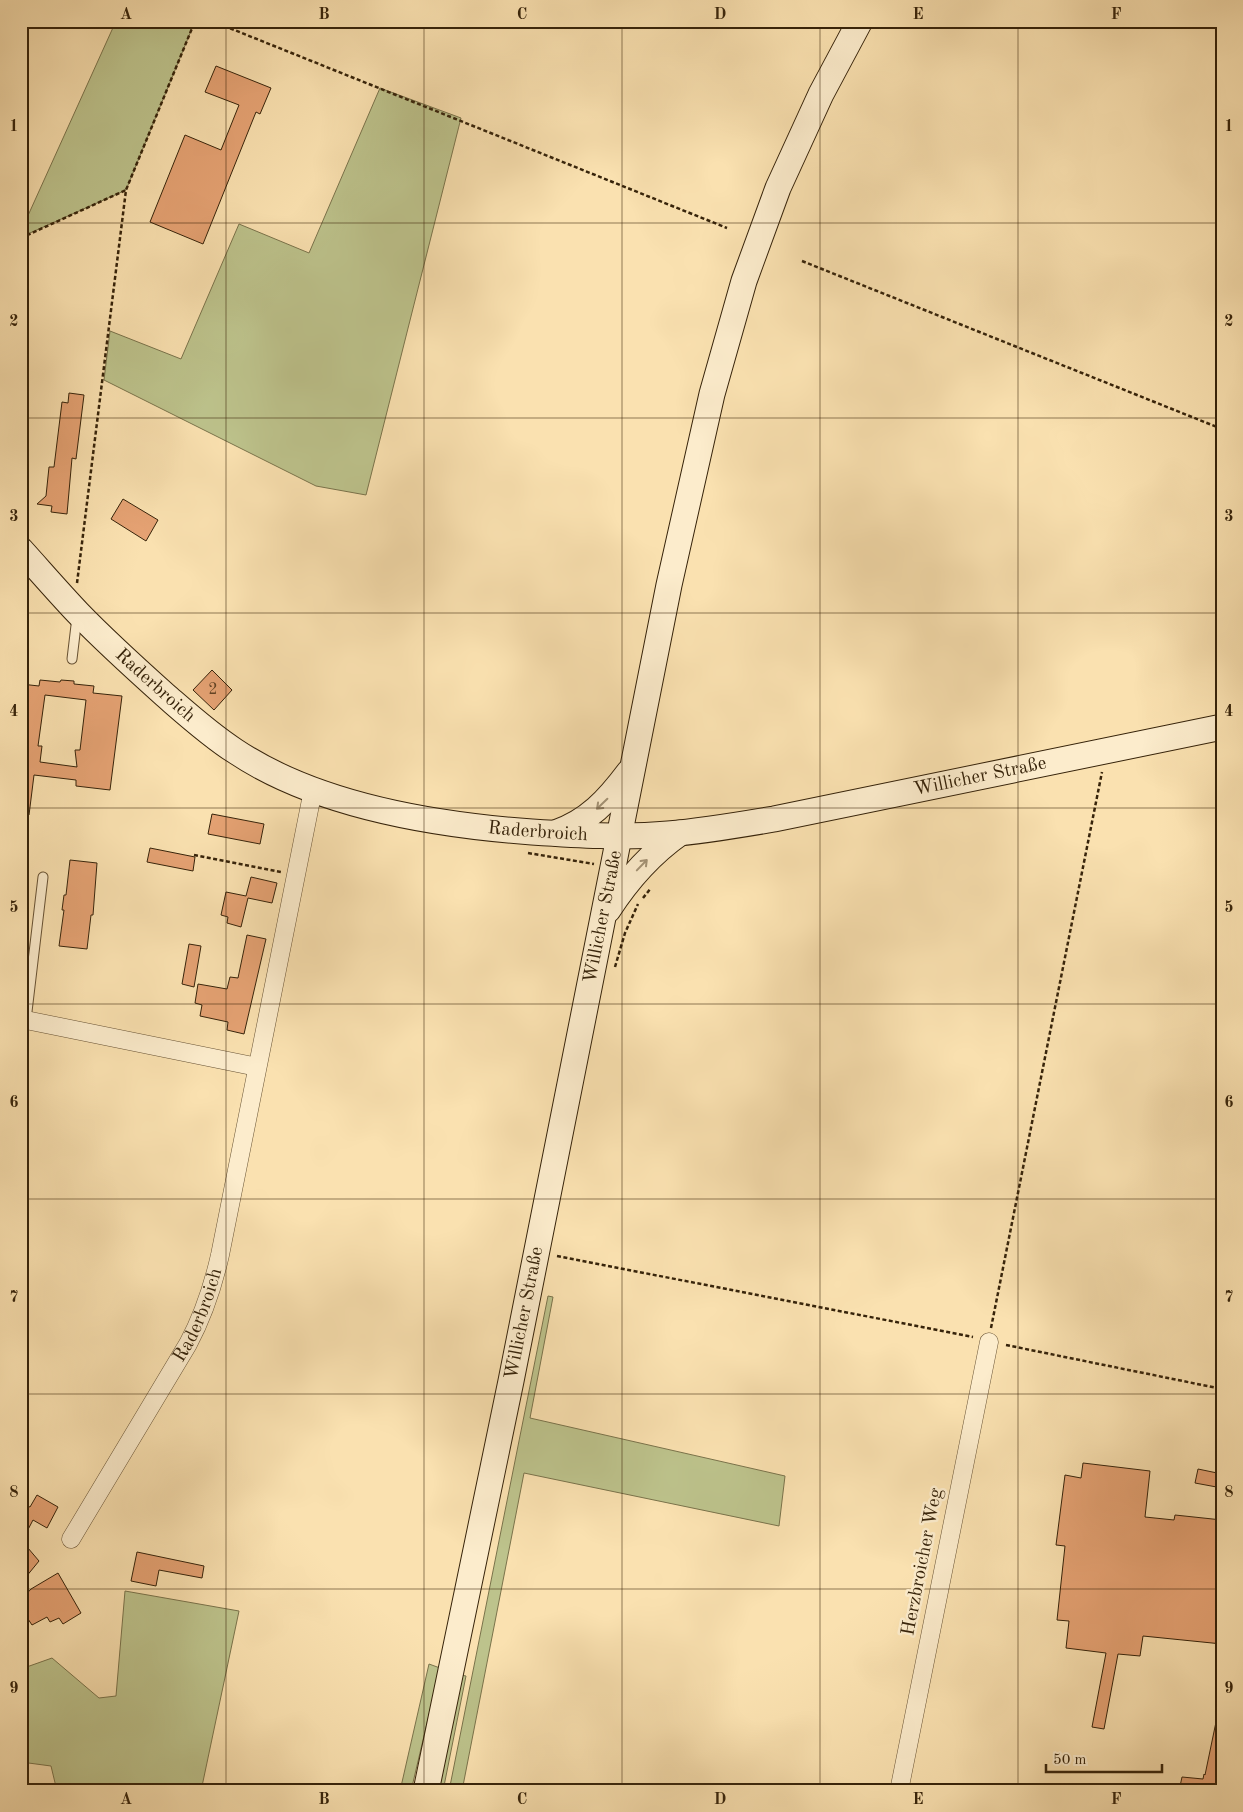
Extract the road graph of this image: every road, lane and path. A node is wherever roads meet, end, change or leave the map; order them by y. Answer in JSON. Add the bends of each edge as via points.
{"nodes":[{"id":1,"x":195,"y":21,"type":"edge"},
{"id":2,"x":212,"y":21,"type":"edge"},
{"id":3,"x":860,"y":21,"type":"edge"},
{"id":4,"x":126,"y":190,"type":"junction"},
{"id":5,"x":727,"y":228,"type":"dead end"},
{"id":6,"x":21,"y":238,"type":"edge"},
{"id":7,"x":802,"y":261,"type":"dead end"},
{"id":8,"x":1222,"y":429,"type":"edge"},
{"id":9,"x":21,"y":550,"type":"edge"},
{"id":10,"x":76,"y":610,"type":"junction"},
{"id":11,"x":72,"y":660,"type":"dead end"},
{"id":12,"x":1222,"y":727,"type":"edge"},
{"id":13,"x":1106,"y":751,"type":"junction"},
{"id":14,"x":633,"y":766,"type":"junction"},
{"id":15,"x":313,"y":790,"type":"junction"},
{"id":16,"x":680,"y":833,"type":"junction"},
{"id":17,"x":554,"y":834,"type":"junction"},
{"id":18,"x":619,"y":836,"type":"junction"},
{"id":19,"x":194,"y":855,"type":"dead end"},
{"id":20,"x":295,"y":874,"type":"junction"},
{"id":21,"x":43,"y":876,"type":"dead end"},
{"id":22,"x":656,"y":882,"type":"dead end"},
{"id":23,"x":603,"y":918,"type":"junction"},
{"id":24,"x":615,"y":968,"type":"dead end"},
{"id":25,"x":24,"y":1020,"type":"edge"},
{"id":26,"x":257,"y":1067,"type":"junction"},
{"id":27,"x":536,"y":1252,"type":"junction"},
{"id":28,"x":988,"y":1342,"type":"junction"},
{"id":29,"x":1222,"y":1389,"type":"edge"},
{"id":30,"x":72,"y":1539,"type":"dead end"},
{"id":31,"x":426,"y":1791,"type":"edge"},
{"id":32,"x":899,"y":1791,"type":"edge"}],
"edges":[{"from":1,"to":4,"type":"path"},
{"from":2,"to":5,"type":"path"},
{"from":3,"to":14,"type":"main road","name":"Willicher Straße","via":[[792,156],[744,281],[710,403]]},
{"from":4,"to":6,"type":"path"},
{"from":4,"to":10,"type":"path"},
{"from":7,"to":8,"type":"path"},
{"from":9,"to":10,"type":"main road","name":"Raderbroich"},
{"from":10,"to":11,"type":"lane"},
{"from":10,"to":15,"type":"main road","name":"Raderbroich","via":[[145,677],[219,740],[268,770]]},
{"from":12,"to":13,"type":"main road","name":"Willicher Straße"},
{"from":13,"to":16,"type":"main road","name":"Willicher Straße","via":[[774,819]]},
{"from":13,"to":28,"type":"path"},
{"from":14,"to":17,"type":"main road","one_way":true,"via":[[593,813]]},
{"from":14,"to":18,"type":"main road","name":"Willicher Straße"},
{"from":15,"to":17,"type":"main road","name":"Raderbroich","via":[[379,809],[438,821]]},
{"from":15,"to":20,"type":"street","name":"Raderbroich"},
{"from":16,"to":18,"type":"main road","name":"Willicher Straße"},
{"from":23,"to":16,"type":"main road","one_way":true,"via":[[639,868]]},
{"from":17,"to":18,"type":"main road","name":"Raderbroich"},
{"from":18,"to":23,"type":"main road","name":"Willicher Straße"},
{"from":19,"to":20,"type":"path"},
{"from":20,"to":26,"type":"street","name":"Raderbroich"},
{"from":21,"to":25,"type":"lane"},
{"from":22,"to":24,"type":"path","via":[[635,910]]},
{"from":23,"to":27,"type":"main road","name":"Willicher Straße"},
{"from":25,"to":26,"type":"street"},
{"from":26,"to":30,"type":"street","name":"Raderbroich","via":[[219,1261],[204,1311],[188,1344]]},
{"from":27,"to":28,"type":"path"},
{"from":27,"to":31,"type":"main road","name":"Willicher Straße"},
{"from":28,"to":29,"type":"path"},
{"from":28,"to":32,"type":"street","name":"Herzbroicher Weg"}]}
